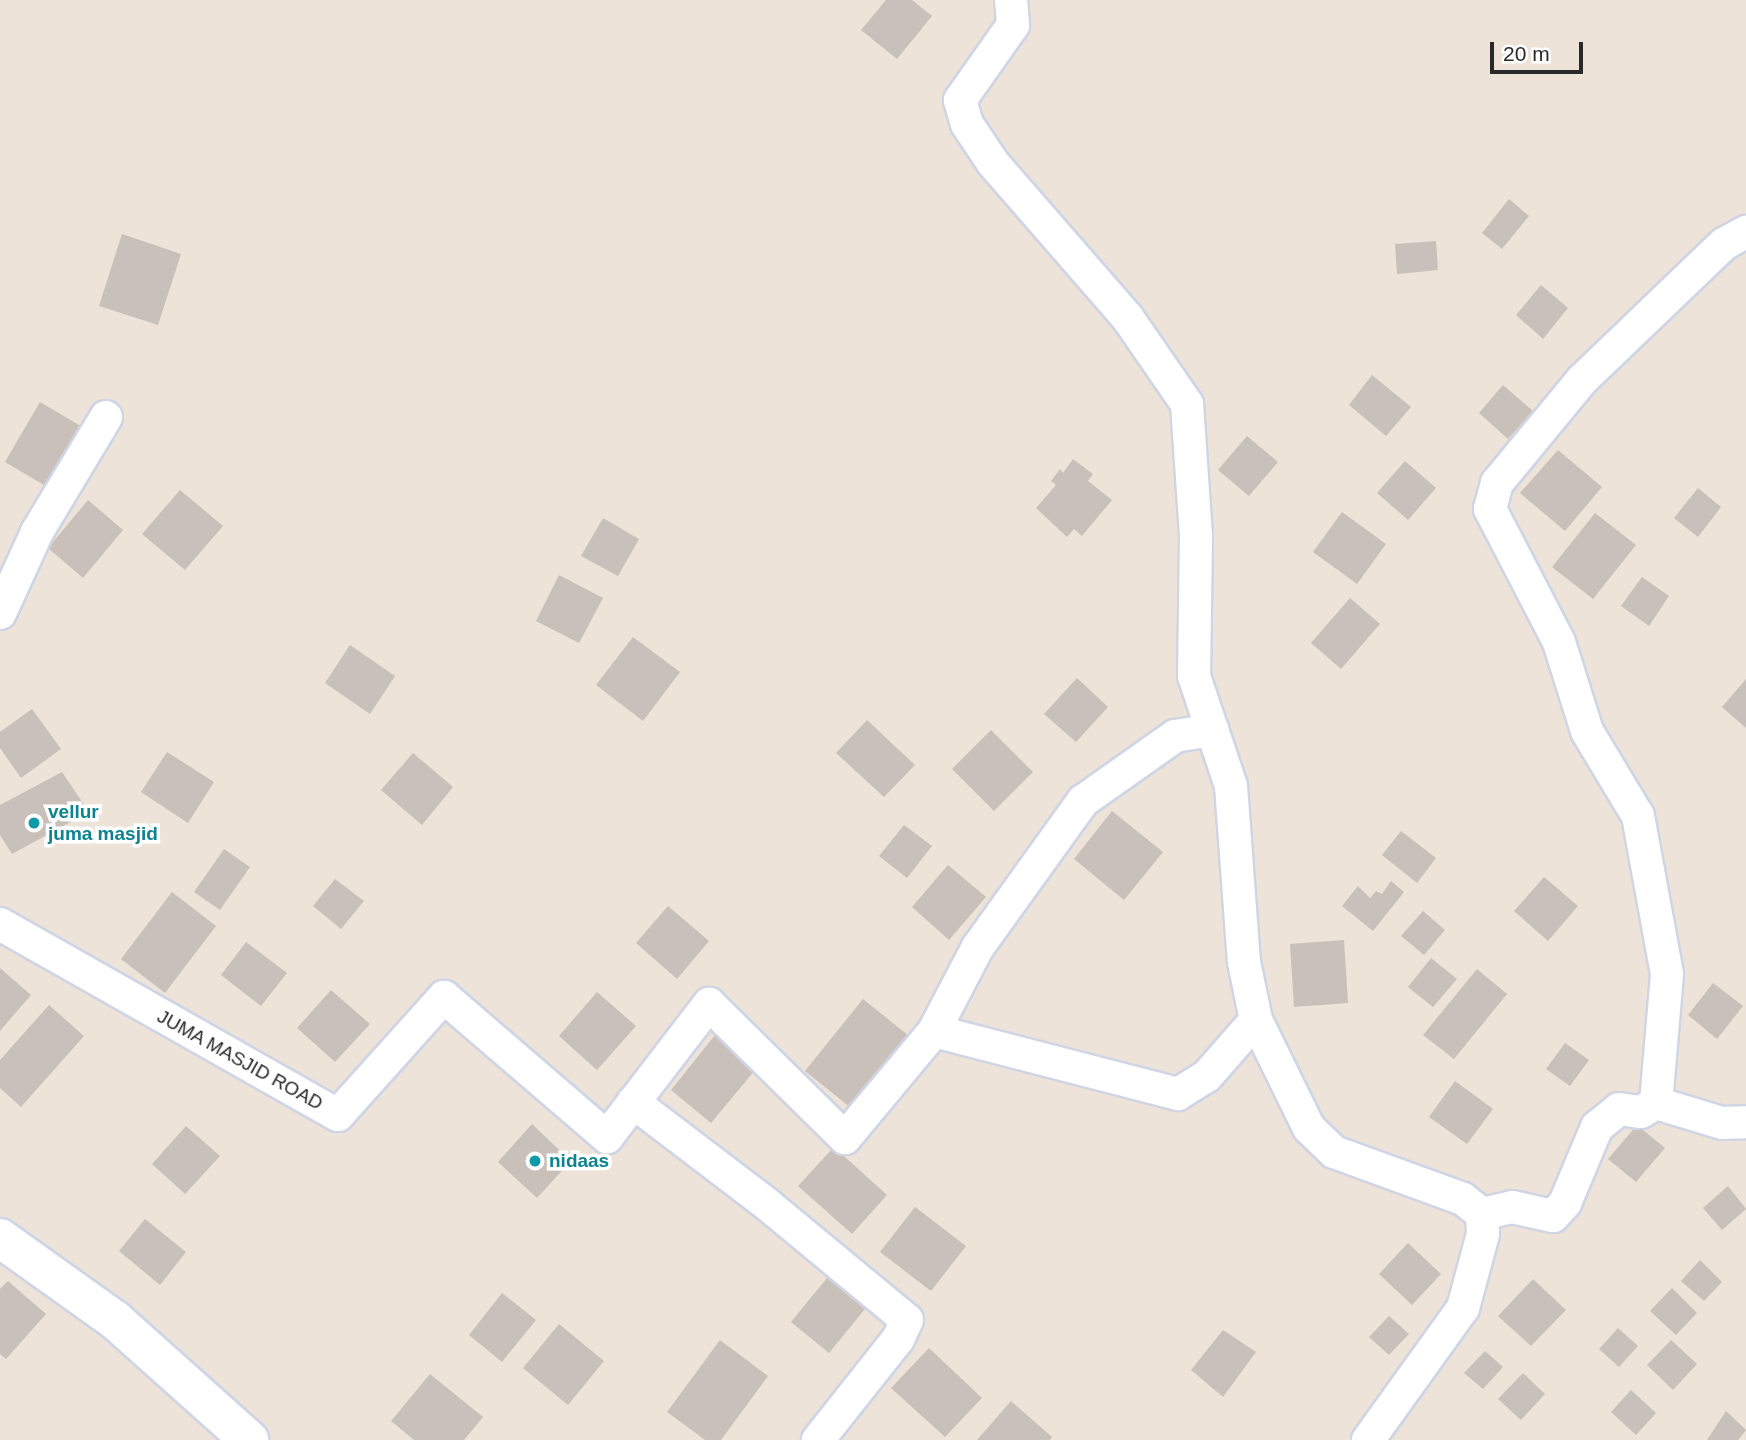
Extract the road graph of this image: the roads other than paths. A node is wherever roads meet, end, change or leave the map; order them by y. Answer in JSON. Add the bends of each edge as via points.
{"nodes":[{"id":1,"x":1011,"y":0,"type":"edge"},
{"id":2,"x":1746,"y":232,"type":"edge"},
{"id":3,"x":106,"y":417,"type":"dead end"},
{"id":4,"x":0,"y":613,"type":"edge"},
{"id":5,"x":1213,"y":730,"type":"junction"},
{"id":6,"x":0,"y":924,"type":"edge"},
{"id":7,"x":1256,"y":1020,"type":"junction"},
{"id":8,"x":934,"y":1031,"type":"junction"},
{"id":9,"x":633,"y":1102,"type":"junction"},
{"id":10,"x":1656,"y":1103,"type":"junction"},
{"id":11,"x":1746,"y":1122,"type":"edge"},
{"id":12,"x":1482,"y":1213,"type":"junction"},
{"id":13,"x":0,"y":1238,"type":"edge"},
{"id":14,"x":249,"y":1440,"type":"edge"},
{"id":15,"x":818,"y":1440,"type":"edge"},
{"id":16,"x":1368,"y":1440,"type":"edge"}],
"edges":[{"from":1,"to":5,"type":"street","via":[[1013,25],[960,100],[967,124],[993,163],[1127,317],[1187,404],[1196,535],[1194,676]]},
{"from":2,"to":10,"type":"street","via":[[1724,244],[1582,380],[1497,483],[1490,509],[1559,642],[1587,731],[1638,817],[1667,974]]},
{"from":3,"to":4,"type":"street","via":[[37,532]]},
{"from":5,"to":7,"type":"street","via":[[1231,786],[1244,962]]},
{"from":5,"to":8,"type":"street","via":[[1174,736],[1083,800],[978,947]]},
{"from":6,"to":9,"type":"street","name":"JUMA MASJID ROAD","via":[[338,1115],[444,996],[607,1137]]},
{"from":7,"to":8,"type":"street","via":[[1207,1076],[1178,1094]]},
{"from":7,"to":12,"type":"street","via":[[1309,1128],[1334,1152],[1463,1199]]},
{"from":8,"to":9,"type":"street","via":[[845,1138],[709,1004]]},
{"from":9,"to":15,"type":"street","via":[[907,1320],[898,1339]]},
{"from":10,"to":11,"type":"street","via":[[1722,1123]]},
{"from":10,"to":12,"type":"street","via":[[1641,1112],[1619,1109],[1597,1127],[1565,1203],[1553,1216],[1512,1207]]},
{"from":12,"to":16,"type":"street","via":[[1483,1234],[1463,1308]]},
{"from":13,"to":14,"type":"main road","via":[[115,1320]]}]}
